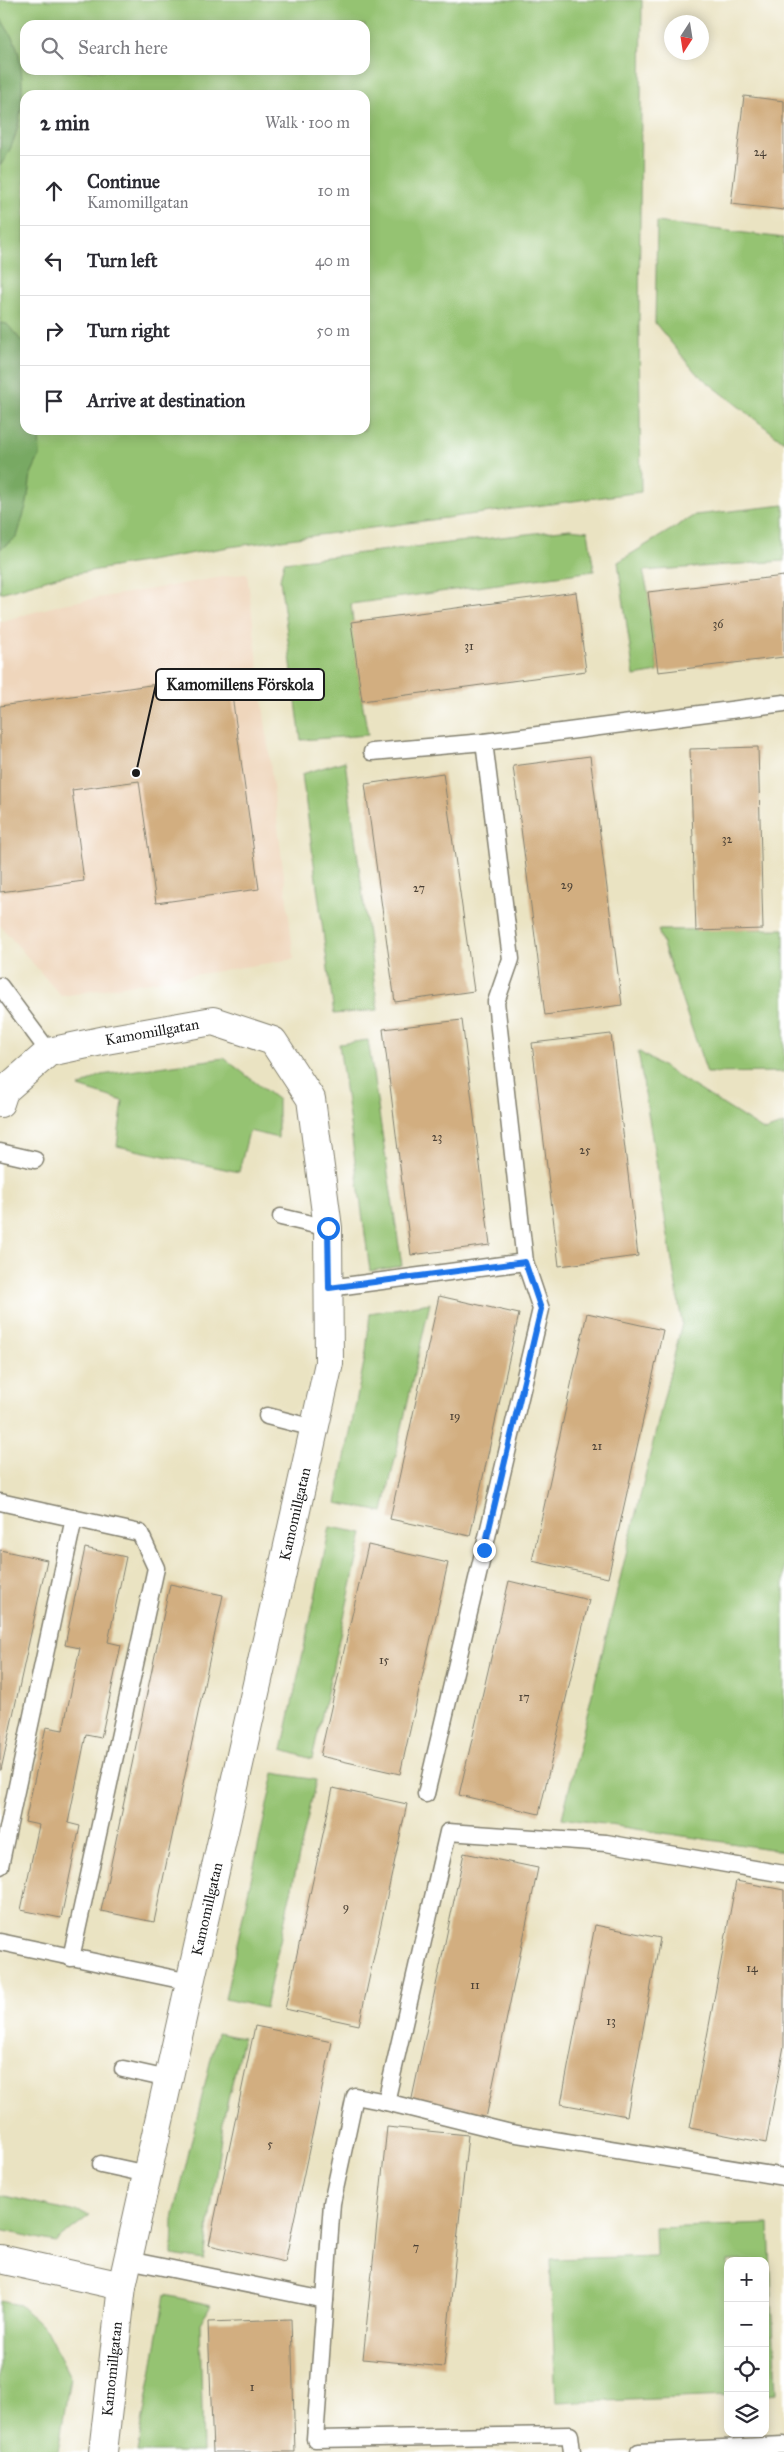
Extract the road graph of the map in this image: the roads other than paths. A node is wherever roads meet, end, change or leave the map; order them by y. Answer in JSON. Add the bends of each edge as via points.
{"nodes":[{"id":1,"x":784,"y":703,"type":"edge"},
{"id":2,"x":484,"y":742,"type":"junction"},
{"id":3,"x":372,"y":752,"type":"dead end"},
{"id":4,"x":0,"y":986,"type":"edge"},
{"id":5,"x":49,"y":1052,"type":"junction"},
{"id":6,"x":0,"y":1103,"type":"edge"},
{"id":7,"x":0,"y":1152,"type":"edge"},
{"id":8,"x":35,"y":1160,"type":"dead end"},
{"id":9,"x":281,"y":1218,"type":"dead end"},
{"id":10,"x":328,"y":1228,"type":"junction"},
{"id":11,"x":525,"y":1262,"type":"junction"},
{"id":12,"x":329,"y":1288,"type":"junction"},
{"id":13,"x":267,"y":1416,"type":"dead end"},
{"id":14,"x":314,"y":1428,"type":"junction"},
{"id":15,"x":0,"y":1502,"type":"edge"},
{"id":16,"x":74,"y":1518,"type":"junction"},
{"id":17,"x":426,"y":1794,"type":"dead end"},
{"id":18,"x":0,"y":1866,"type":"edge"},
{"id":19,"x":784,"y":1874,"type":"edge"},
{"id":20,"x":0,"y":1942,"type":"edge"},
{"id":21,"x":71,"y":1958,"type":"junction"},
{"id":22,"x":190,"y":1982,"type":"junction"},
{"id":23,"x":123,"y":2069,"type":"dead end"},
{"id":24,"x":168,"y":2080,"type":"junction"},
{"id":25,"x":386,"y":2102,"type":"junction"},
{"id":26,"x":101,"y":2164,"type":"dead end"},
{"id":27,"x":147,"y":2174,"type":"junction"},
{"id":28,"x":784,"y":2176,"type":"edge"},
{"id":29,"x":0,"y":2259,"type":"edge"},
{"id":30,"x":128,"y":2260,"type":"junction"},
{"id":31,"x":122,"y":2286,"type":"junction"},
{"id":32,"x":325,"y":2300,"type":"junction"},
{"id":33,"x":784,"y":2445,"type":"edge"},
{"id":34,"x":103,"y":2452,"type":"edge"},
{"id":35,"x":572,"y":2452,"type":"edge"},
{"id":36,"x":639,"y":2452,"type":"edge"}],
"edges":[{"from":1,"to":2,"type":"lane"},
{"from":2,"to":3,"type":"lane"},
{"from":2,"to":11,"type":"lane","via":[[511,959],[496,1002]]},
{"from":4,"to":5,"type":"lane"},
{"from":5,"to":6,"type":"street","name":"Kamomillgatan","via":[[4,1091]]},
{"from":5,"to":10,"type":"street","name":"Kamomillgatan","via":[[213,1021],[273,1041],[311,1098]]},
{"from":7,"to":8,"type":"lane"},
{"from":9,"to":10,"type":"lane"},
{"from":10,"to":12,"type":"street","name":"Kamomillgatan"},
{"from":11,"to":12,"type":"lane"},
{"from":11,"to":17,"type":"lane","via":[[541,1309]]},
{"from":12,"to":14,"type":"street","name":"Kamomillgatan","via":[[329,1363]]},
{"from":13,"to":14,"type":"lane"},
{"from":14,"to":22,"type":"street","name":"Kamomillgatan"},
{"from":15,"to":16,"type":"lane"},
{"from":16,"to":18,"type":"lane"},
{"from":16,"to":21,"type":"lane","via":[[140,1533],[156,1568]]},
{"from":19,"to":25,"type":"lane","via":[[606,1843],[448,1832]]},
{"from":20,"to":21,"type":"lane"},
{"from":21,"to":22,"type":"lane"},
{"from":22,"to":24,"type":"street","name":"Kamomillgatan"},
{"from":23,"to":24,"type":"lane"},
{"from":24,"to":27,"type":"street","name":"Kamomillgatan"},
{"from":25,"to":28,"type":"lane","via":[[511,2133]]},
{"from":25,"to":32,"type":"lane","via":[[355,2096],[332,2203]]},
{"from":26,"to":27,"type":"lane"},
{"from":27,"to":30,"type":"street","name":"Kamomillgatan"},
{"from":29,"to":31,"type":"street"},
{"from":30,"to":31,"type":"street","name":"Kamomillgatan"},
{"from":30,"to":32,"type":"lane"},
{"from":31,"to":34,"type":"street","name":"Kamomillgatan"},
{"from":32,"to":35,"type":"lane","via":[[315,2439],[570,2435]]},
{"from":33,"to":36,"type":"lane"}]}
